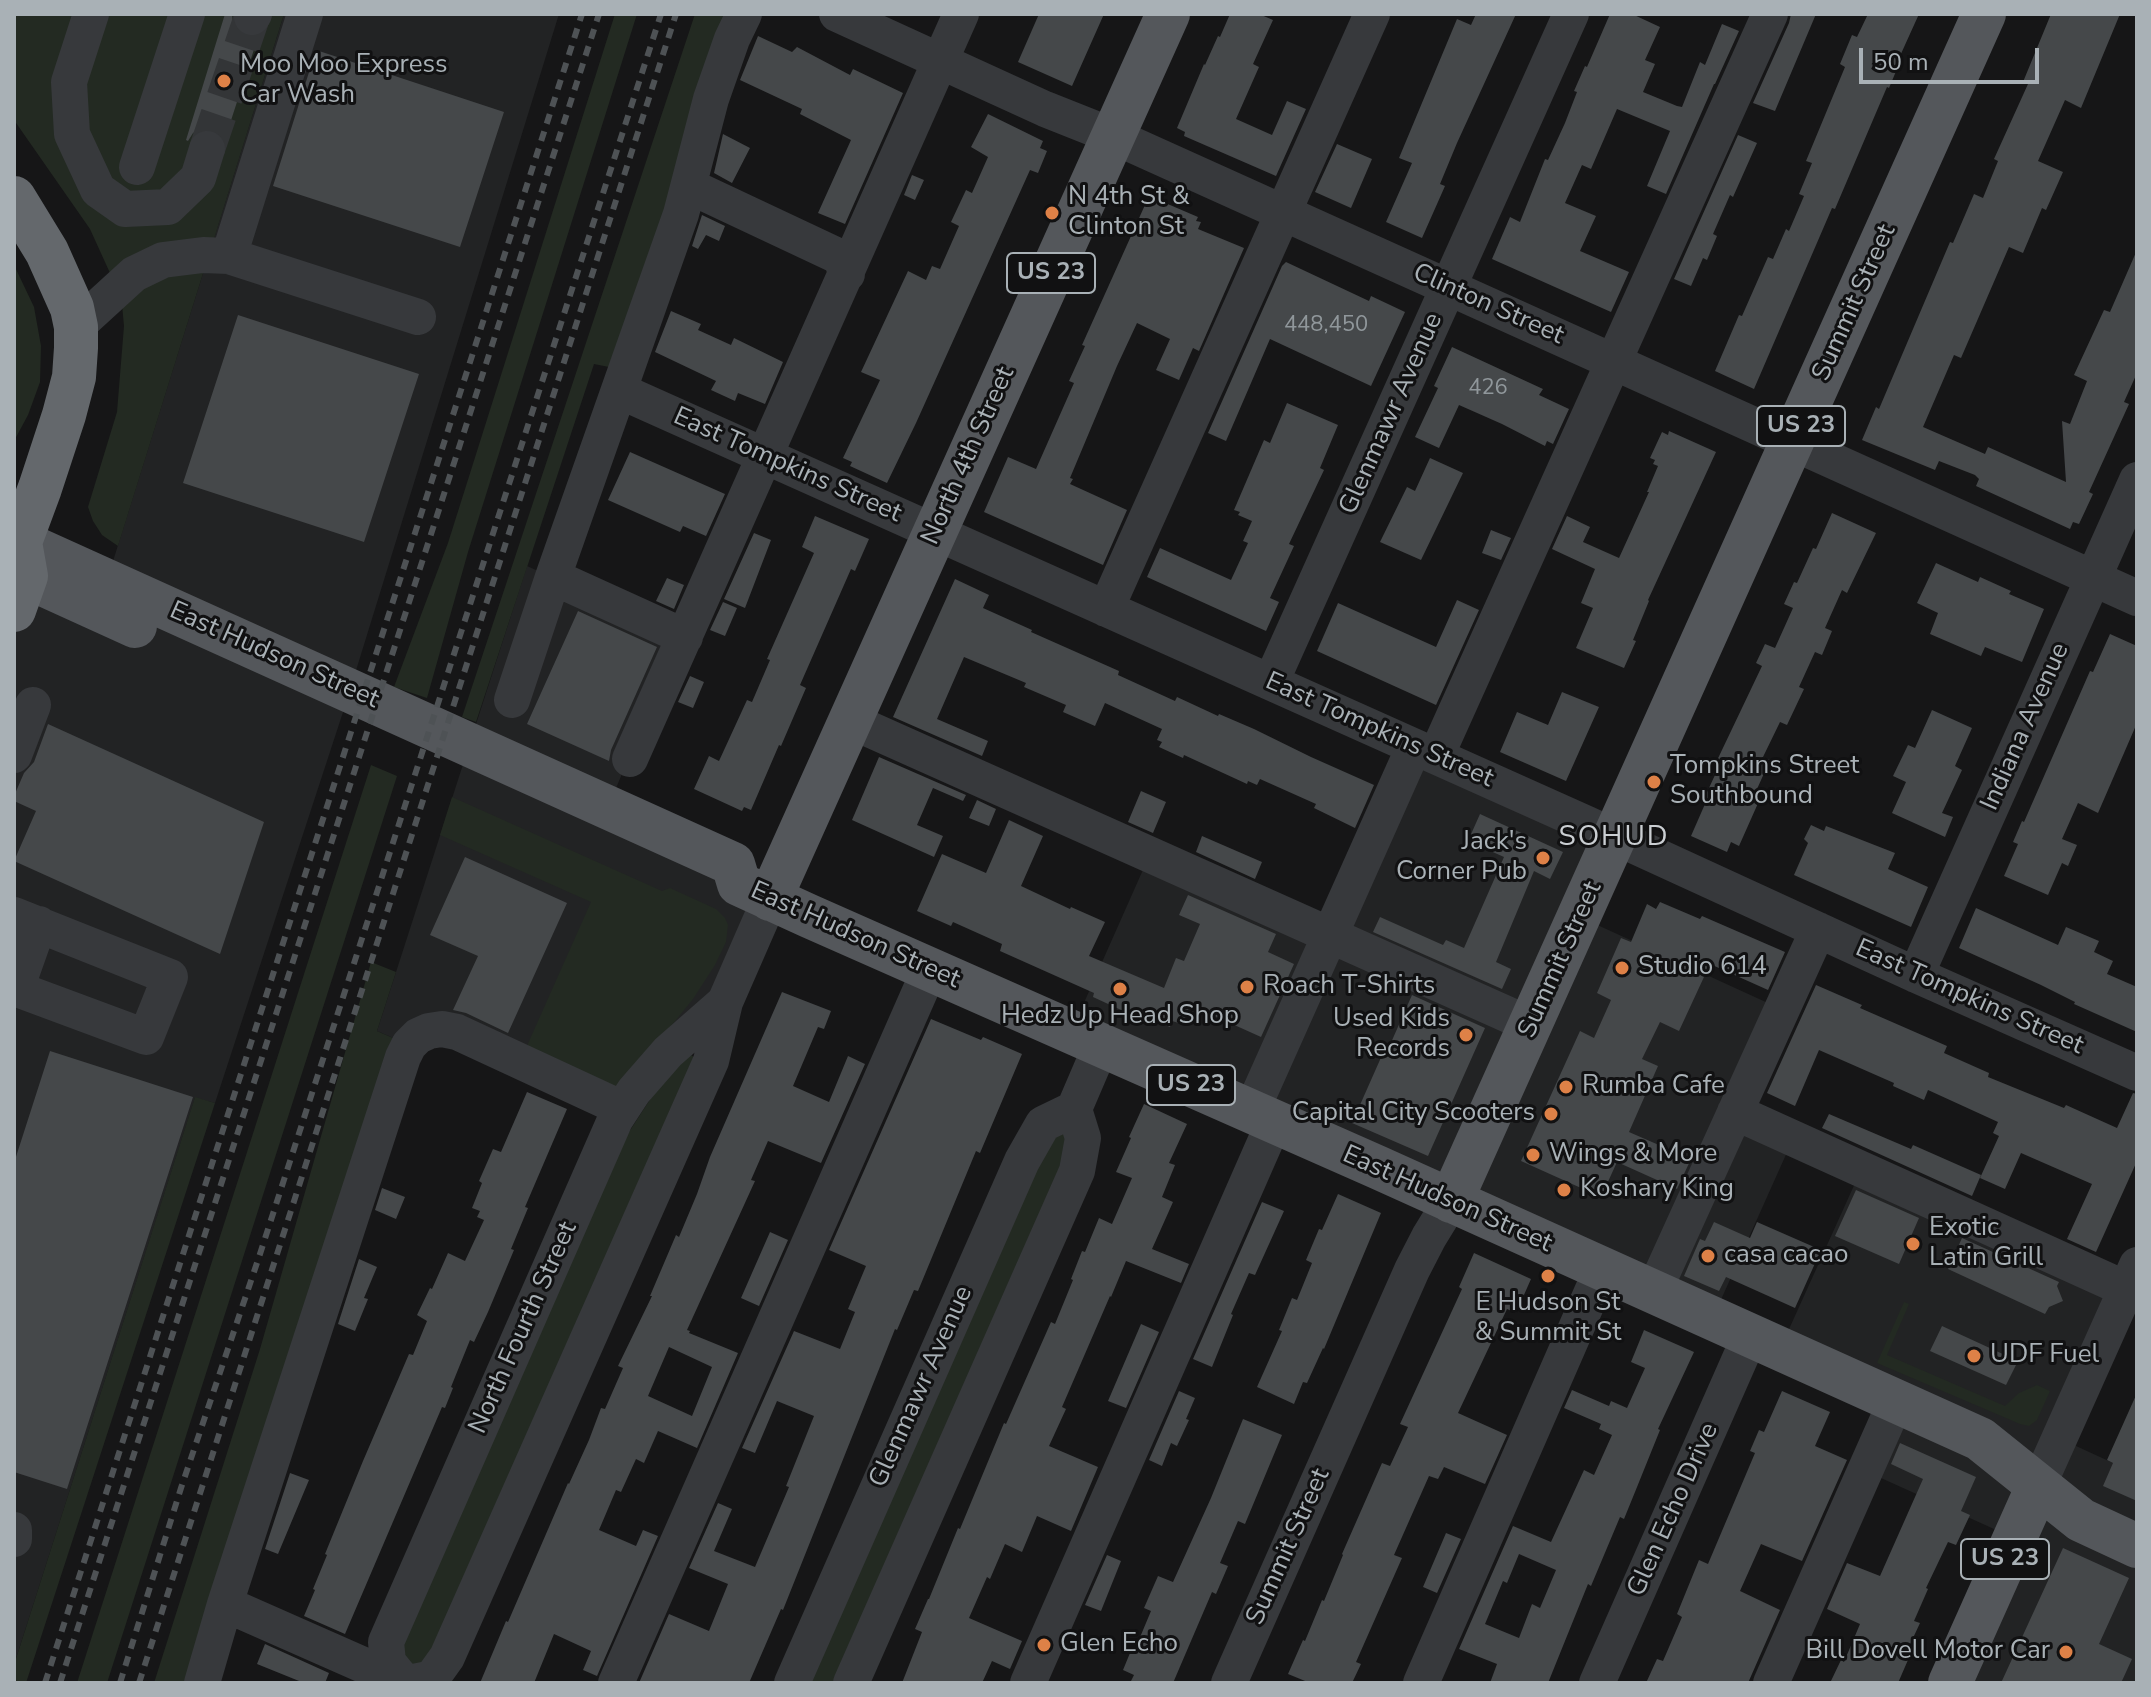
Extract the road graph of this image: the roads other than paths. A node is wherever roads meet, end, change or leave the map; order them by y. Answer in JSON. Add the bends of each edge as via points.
{"nodes":[{"id":1,"x":91,"y":14,"type":"edge"},
{"id":2,"x":187,"y":14,"type":"edge"},
{"id":3,"x":305,"y":14,"type":"edge"},
{"id":4,"x":744,"y":14,"type":"edge"},
{"id":5,"x":837,"y":14,"type":"edge"},
{"id":6,"x":961,"y":14,"type":"edge"},
{"id":7,"x":1168,"y":14,"type":"edge"},
{"id":8,"x":1372,"y":14,"type":"edge"},
{"id":9,"x":1571,"y":14,"type":"edge"},
{"id":10,"x":1770,"y":14,"type":"edge"},
{"id":11,"x":1984,"y":14,"type":"edge"},
{"id":12,"x":940,"y":61,"type":"junction"},
{"id":13,"x":1113,"y":136,"type":"junction"},
{"id":14,"x":207,"y":149,"type":"tunnel mouth"},
{"id":15,"x":137,"y":167,"type":"dead end"},
{"id":16,"x":689,"y":186,"type":"junction"},
{"id":17,"x":14,"y":198,"type":"edge"},
{"id":18,"x":1283,"y":213,"type":"junction"},
{"id":19,"x":229,"y":256,"type":"junction"},
{"id":20,"x":847,"y":274,"type":"junction"},
{"id":21,"x":1449,"y":287,"type":"junction"},
{"id":22,"x":418,"y":317,"type":"dead end"},
{"id":23,"x":76,"y":327,"type":"junction"},
{"id":24,"x":1614,"y":361,"type":"junction"},
{"id":25,"x":620,"y":391,"type":"junction"},
{"id":26,"x":1793,"y":442,"type":"junction"},
{"id":27,"x":766,"y":457,"type":"junction"},
{"id":28,"x":2137,"y":480,"type":"edge"},
{"id":29,"x":934,"y":532,"type":"junction"},
{"id":30,"x":17,"y":564,"type":"edge"},
{"id":31,"x":553,"y":577,"type":"junction"},
{"id":32,"x":2093,"y":578,"type":"junction"},
{"id":33,"x":2137,"y":598,"type":"edge"},
{"id":34,"x":1106,"y":609,"type":"junction"},
{"id":35,"x":685,"y":637,"type":"junction"},
{"id":36,"x":1271,"y":682,"type":"junction"},
{"id":37,"x":512,"y":700,"type":"dead end"},
{"id":38,"x":33,"y":705,"type":"dead end"},
{"id":39,"x":851,"y":721,"type":"junction"},
{"id":40,"x":1425,"y":751,"type":"junction"},
{"id":41,"x":14,"y":755,"type":"edge"},
{"id":42,"x":630,"y":759,"type":"dead end"},
{"id":43,"x":1616,"y":837,"type":"junction"},
{"id":44,"x":755,"y":891,"type":"junction"},
{"id":45,"x":27,"y":920,"type":"edge"},
{"id":46,"x":1818,"y":930,"type":"junction"},
{"id":47,"x":1330,"y":935,"type":"junction"},
{"id":48,"x":929,"y":971,"type":"junction"},
{"id":49,"x":1916,"y":975,"type":"junction"},
{"id":50,"x":15,"y":989,"type":"edge"},
{"id":51,"x":725,"y":1002,"type":"junction"},
{"id":52,"x":1531,"y":1025,"type":"junction"},
{"id":53,"x":1101,"y":1046,"type":"junction"},
{"id":54,"x":2137,"y":1073,"type":"edge"},
{"id":55,"x":621,"y":1108,"type":"junction"},
{"id":56,"x":1074,"y":1109,"type":"junction"},
{"id":57,"x":1735,"y":1112,"type":"junction"},
{"id":58,"x":1262,"y":1117,"type":"junction"},
{"id":59,"x":1451,"y":1201,"type":"junction"},
{"id":60,"x":1602,"y":1269,"type":"junction"},
{"id":61,"x":2132,"y":1277,"type":"edge"},
{"id":62,"x":1653,"y":1293,"type":"junction"},
{"id":63,"x":1750,"y":1336,"type":"junction"},
{"id":64,"x":1896,"y":1401,"type":"junction"},
{"id":65,"x":2038,"y":1486,"type":"junction"},
{"id":66,"x":14,"y":1530,"type":"edge"},
{"id":67,"x":14,"y":1539,"type":"edge"},
{"id":68,"x":2137,"y":1546,"type":"edge"},
{"id":69,"x":225,"y":1604,"type":"junction"},
{"id":70,"x":202,"y":1683,"type":"edge"},
{"id":71,"x":405,"y":1683,"type":"edge"},
{"id":72,"x":616,"y":1683,"type":"edge"},
{"id":73,"x":792,"y":1683,"type":"edge"},
{"id":74,"x":851,"y":1683,"type":"edge"},
{"id":75,"x":1028,"y":1683,"type":"edge"},
{"id":76,"x":1229,"y":1683,"type":"edge"},
{"id":77,"x":1421,"y":1683,"type":"edge"},
{"id":78,"x":1597,"y":1683,"type":"edge"},
{"id":79,"x":1771,"y":1683,"type":"edge"},
{"id":80,"x":1950,"y":1683,"type":"edge"}],
"edges":[{"from":1,"to":14,"type":"street","via":[[69,82],[72,134],[98,190],[125,209],[168,207],[198,178]]},
{"from":2,"to":15,"type":"street"},
{"from":3,"to":19,"type":"street"},
{"from":4,"to":16,"type":"street","via":[[711,99]]},
{"from":5,"to":12,"type":"street","name":"Clinton Street"},
{"from":6,"to":12,"type":"street"},
{"from":7,"to":13,"type":"main road","name":"North 4th Street","number":"US 23"},
{"from":8,"to":18,"type":"street"},
{"from":9,"to":21,"type":"street","name":"Glenmawr Avenue"},
{"from":10,"to":24,"type":"street"},
{"from":11,"to":26,"type":"main road","name":"Summit Street","number":"US 23"},
{"from":12,"to":13,"type":"street","name":"Clinton Street"},
{"from":12,"to":20,"type":"street"},
{"from":13,"to":18,"type":"street","name":"Clinton Street"},
{"from":13,"to":29,"type":"main road","name":"North 4th Street","number":"US 23"},
{"from":16,"to":20,"type":"street","via":[[840,257]]},
{"from":16,"to":25,"type":"street"},
{"from":17,"to":23,"type":"highway","via":[[47,252]]},
{"from":18,"to":21,"type":"street","name":"Clinton Street"},
{"from":18,"to":34,"type":"street"},
{"from":19,"to":22,"type":"street"},
{"from":19,"to":23,"type":"street","via":[[163,260],[134,274]]},
{"from":20,"to":27,"type":"street"},
{"from":21,"to":24,"type":"street","name":"Clinton Street"},
{"from":21,"to":36,"type":"street","name":"Glenmawr Avenue"},
{"from":23,"to":30,"type":"highway","via":[[70,390]]},
{"from":24,"to":26,"type":"street","name":"Clinton Street"},
{"from":24,"to":40,"type":"street"},
{"from":25,"to":27,"type":"street","name":"East Tompkins Street"},
{"from":25,"to":31,"type":"street"},
{"from":26,"to":32,"type":"street","name":"Clinton Street"},
{"from":26,"to":43,"type":"main road","name":"Summit Street","number":"US 23"},
{"from":27,"to":29,"type":"street","name":"East Tompkins Street"},
{"from":27,"to":35,"type":"street"},
{"from":28,"to":32,"type":"street","name":"Indiana Avenue"},
{"from":29,"to":34,"type":"street","name":"East Tompkins Street"},
{"from":29,"to":39,"type":"main road","name":"North 4th Street","number":"US 23"},
{"from":30,"to":44,"type":"main road","name":"East Hudson Street","via":[[723,891]]},
{"from":31,"to":35,"type":"street"},
{"from":31,"to":37,"type":"street"},
{"from":32,"to":33,"type":"street","name":"Clinton Street"},
{"from":32,"to":49,"type":"street","name":"Indiana Avenue"},
{"from":34,"to":36,"type":"street","name":"East Tompkins Street"},
{"from":35,"to":42,"type":"street"},
{"from":36,"to":40,"type":"street","name":"East Tompkins Street"},
{"from":38,"to":41,"type":"street"},
{"from":39,"to":44,"type":"main road","name":"North 4th Street","number":"US 23"},
{"from":39,"to":47,"type":"street"},
{"from":40,"to":43,"type":"street","name":"East Tompkins Street"},
{"from":40,"to":47,"type":"street"},
{"from":43,"to":46,"type":"street","name":"East Tompkins Street"},
{"from":43,"to":52,"type":"main road","name":"Summit Street","number":"US 23"},
{"from":44,"to":48,"type":"main road","name":"East Hudson Street","number":"US 23"},
{"from":44,"to":51,"type":"street","name":"North Fourth Street"},
{"from":45,"to":50,"type":"street"},
{"from":45,"to":50,"type":"street","via":[[170,977],[146,1037]]},
{"from":46,"to":49,"type":"street","name":"East Tompkins Street"},
{"from":46,"to":57,"type":"street"},
{"from":47,"to":52,"type":"street"},
{"from":47,"to":58,"type":"street"},
{"from":48,"to":53,"type":"main road","name":"East Hudson Street","number":"US 23"},
{"from":48,"to":72,"type":"street"},
{"from":49,"to":54,"type":"street","name":"East Tompkins Street"},
{"from":51,"to":55,"type":"street","name":"North Fourth Street","via":[[668,1052]]},
{"from":51,"to":71,"type":"street","name":"North Fourth Street","via":[[711,1061],[447,1657],[432,1678]]},
{"from":52,"to":59,"type":"main road","name":"Summit Street","number":"US 23"},
{"from":53,"to":56,"type":"street"},
{"from":53,"to":58,"type":"main road","name":"East Hudson Street","number":"US 23"},
{"from":55,"to":69,"type":"street","via":[[457,1032],[429,1031],[409,1045]]},
{"from":55,"to":71,"type":"street","name":"North Fourth Street","via":[[386,1642],[388,1662]]},
{"from":56,"to":73,"type":"street","name":"Glenmawr Avenue","via":[[1043,1124],[1022,1161]]},
{"from":56,"to":74,"type":"street","name":"Glenmawr Avenue","via":[[1083,1138],[1077,1171]]},
{"from":57,"to":61,"type":"street"},
{"from":57,"to":62,"type":"street"},
{"from":58,"to":59,"type":"main road","name":"East Hudson Street","number":"US 23"},
{"from":58,"to":75,"type":"street"},
{"from":59,"to":60,"type":"main road","name":"East Hudson Street","number":"US 23"},
{"from":59,"to":76,"type":"street","name":"Summit Street","via":[[1412,1270]]},
{"from":60,"to":62,"type":"main road","name":"East Hudson Street","number":"US 23"},
{"from":60,"to":77,"type":"street"},
{"from":61,"to":65,"type":"street"},
{"from":62,"to":63,"type":"main road","name":"East Hudson Street","number":"US 23"},
{"from":63,"to":64,"type":"main road","name":"East Hudson Street","number":"US 23"},
{"from":63,"to":78,"type":"street","name":"Glen Echo Drive"},
{"from":64,"to":65,"type":"main road","name":"East Hudson Street","number":"US 23","via":[[1980,1439]]},
{"from":64,"to":79,"type":"street"},
{"from":65,"to":68,"type":"main road","name":"East Hudson Street","via":[[2081,1520]]},
{"from":65,"to":80,"type":"main road","number":"US 23"},
{"from":66,"to":67,"type":"street"},
{"from":69,"to":70,"type":"street"},
{"from":69,"to":71,"type":"street"}]}
